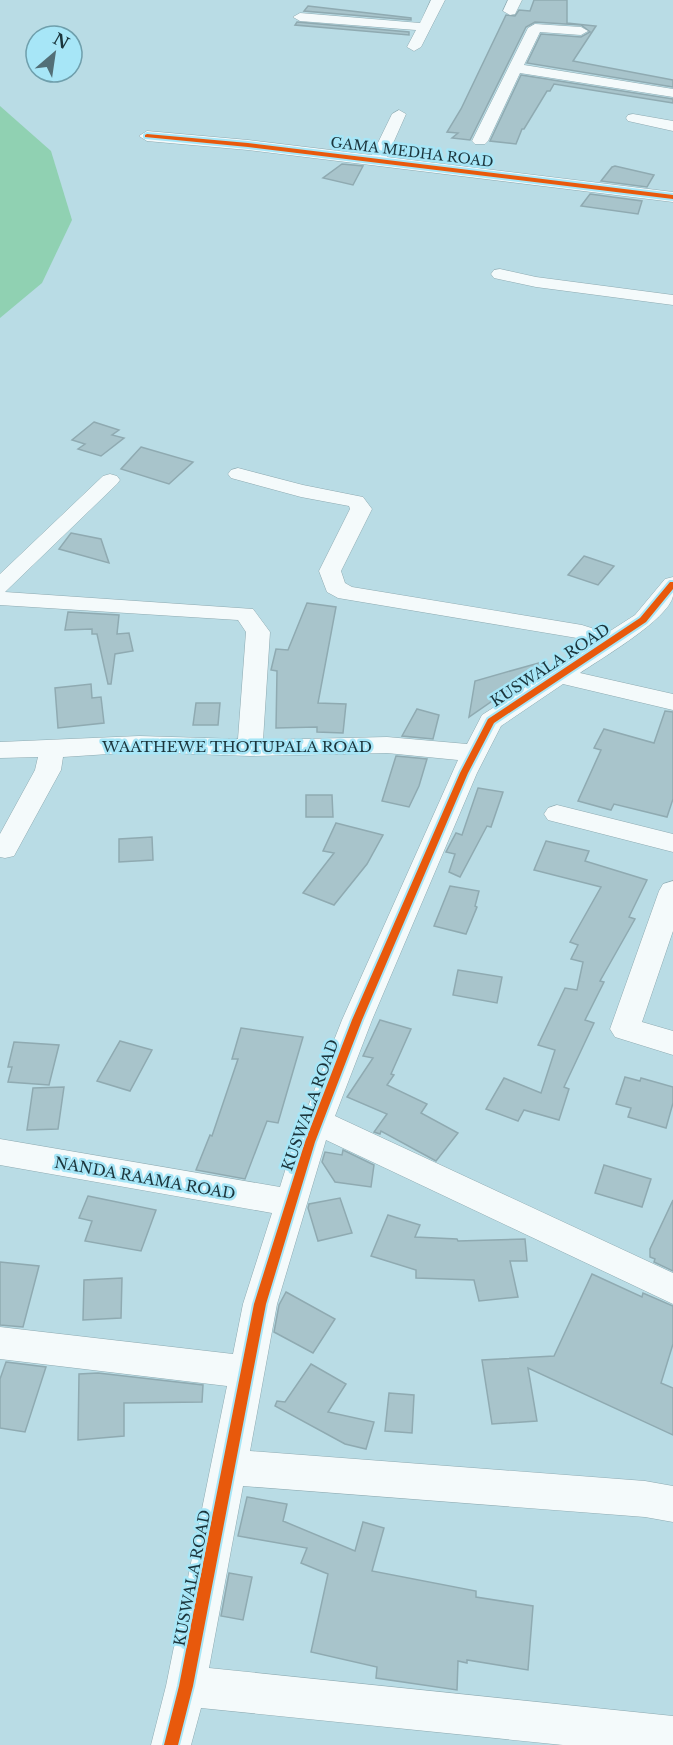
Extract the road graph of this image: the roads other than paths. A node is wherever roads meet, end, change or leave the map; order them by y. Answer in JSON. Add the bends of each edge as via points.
{"nodes":[{"id":1,"x":438,"y":0,"type":"edge"},
{"id":2,"x":300,"y":17,"type":"dead end"},
{"id":3,"x":425,"y":27,"type":"junction"},
{"id":4,"x":580,"y":31,"type":"dead end"},
{"id":5,"x":414,"y":47,"type":"dead end"},
{"id":6,"x":517,"y":68,"type":"junction"},
{"id":7,"x":673,"y":93,"type":"edge"},
{"id":8,"x":399,"y":114,"type":"dead end"},
{"id":9,"x":633,"y":118,"type":"dead end"},
{"id":10,"x":673,"y":126,"type":"edge"},
{"id":11,"x":147,"y":136,"type":"dead end"},
{"id":12,"x":480,"y":141,"type":"dead end"},
{"id":13,"x":376,"y":161,"type":"junction"},
{"id":14,"x":673,"y":197,"type":"edge"},
{"id":15,"x":500,"y":274,"type":"dead end"},
{"id":16,"x":673,"y":300,"type":"edge"},
{"id":17,"x":238,"y":474,"type":"dead end"},
{"id":18,"x":110,"y":480,"type":"dead end"},
{"id":19,"x":673,"y":584,"type":"edge"},
{"id":20,"x":0,"y":586,"type":"edge"},
{"id":21,"x":0,"y":598,"type":"edge"},
{"id":22,"x":612,"y":643,"type":"junction"},
{"id":23,"x":561,"y":676,"type":"junction"},
{"id":24,"x":673,"y":702,"type":"edge"},
{"id":25,"x":250,"y":748,"type":"junction"},
{"id":26,"x":52,"y":749,"type":"junction"},
{"id":27,"x":0,"y":750,"type":"edge"},
{"id":28,"x":475,"y":753,"type":"junction"},
{"id":29,"x":557,"y":814,"type":"dead end"},
{"id":30,"x":673,"y":843,"type":"edge"},
{"id":31,"x":5,"y":849,"type":"dead end"},
{"id":32,"x":673,"y":891,"type":"edge"},
{"id":33,"x":673,"y":1043,"type":"edge"},
{"id":34,"x":318,"y":1122,"type":"junction"},
{"id":35,"x":0,"y":1152,"type":"edge"},
{"id":36,"x":291,"y":1203,"type":"junction"},
{"id":37,"x":673,"y":1289,"type":"edge"},
{"id":38,"x":0,"y":1343,"type":"edge"},
{"id":39,"x":246,"y":1372,"type":"junction"},
{"id":40,"x":228,"y":1467,"type":"junction"},
{"id":41,"x":673,"y":1504,"type":"edge"},
{"id":42,"x":186,"y":1686,"type":"junction"},
{"id":43,"x":673,"y":1736,"type":"edge"},
{"id":44,"x":171,"y":1745,"type":"edge"}],
"edges":[{"from":1,"to":3,"type":"street"},
{"from":2,"to":3,"type":"street"},
{"from":3,"to":5,"type":"street"},
{"from":4,"to":6,"type":"street","via":[[535,28]]},
{"from":6,"to":7,"type":"street"},
{"from":6,"to":12,"type":"street"},
{"from":8,"to":13,"type":"street"},
{"from":9,"to":10,"type":"street"},
{"from":11,"to":13,"type":"street","name":"GAMA MEDHA ROAD"},
{"from":13,"to":14,"type":"street","name":"GAMA MEDHA ROAD"},
{"from":15,"to":16,"type":"street"},
{"from":17,"to":22,"type":"street","via":[[356,501],[361,509],[330,571],[335,586],[346,593],[582,632]]},
{"from":18,"to":20,"type":"street"},
{"from":19,"to":22,"type":"street","name":"KUSWALA ROAD","via":[[643,620]]},
{"from":21,"to":25,"type":"street","via":[[245,614],[258,632]]},
{"from":22,"to":23,"type":"street","name":"KUSWALA ROAD"},
{"from":23,"to":24,"type":"street"},
{"from":23,"to":28,"type":"street","name":"KUSWALA ROAD","via":[[491,721]]},
{"from":25,"to":26,"type":"street","name":"WAATHEWE THOTUPALA ROAD","via":[[140,744]]},
{"from":25,"to":28,"type":"street","name":"WAATHEWE THOTUPALA ROAD","via":[[387,745]]},
{"from":26,"to":27,"type":"street","name":"WAATHEWE THOTUPALA ROAD"},
{"from":26,"to":31,"type":"street","via":[[48,770]]},
{"from":28,"to":34,"type":"street","name":"KUSWALA ROAD","via":[[357,1020]]},
{"from":29,"to":30,"type":"street"},
{"from":32,"to":33,"type":"street","via":[[626,1029]]},
{"from":34,"to":36,"type":"street","name":"KUSWALA ROAD"},
{"from":34,"to":37,"type":"street"},
{"from":35,"to":36,"type":"street","name":"NANDA RAAMA ROAD"},
{"from":36,"to":39,"type":"street","name":"KUSWALA ROAD","via":[[260,1304]]},
{"from":38,"to":39,"type":"street"},
{"from":39,"to":40,"type":"street","name":"KUSWALA ROAD"},
{"from":40,"to":41,"type":"street"},
{"from":40,"to":42,"type":"street","name":"KUSWALA ROAD"},
{"from":42,"to":43,"type":"street"},
{"from":42,"to":44,"type":"street","name":"KUSWALA ROAD"}]}
